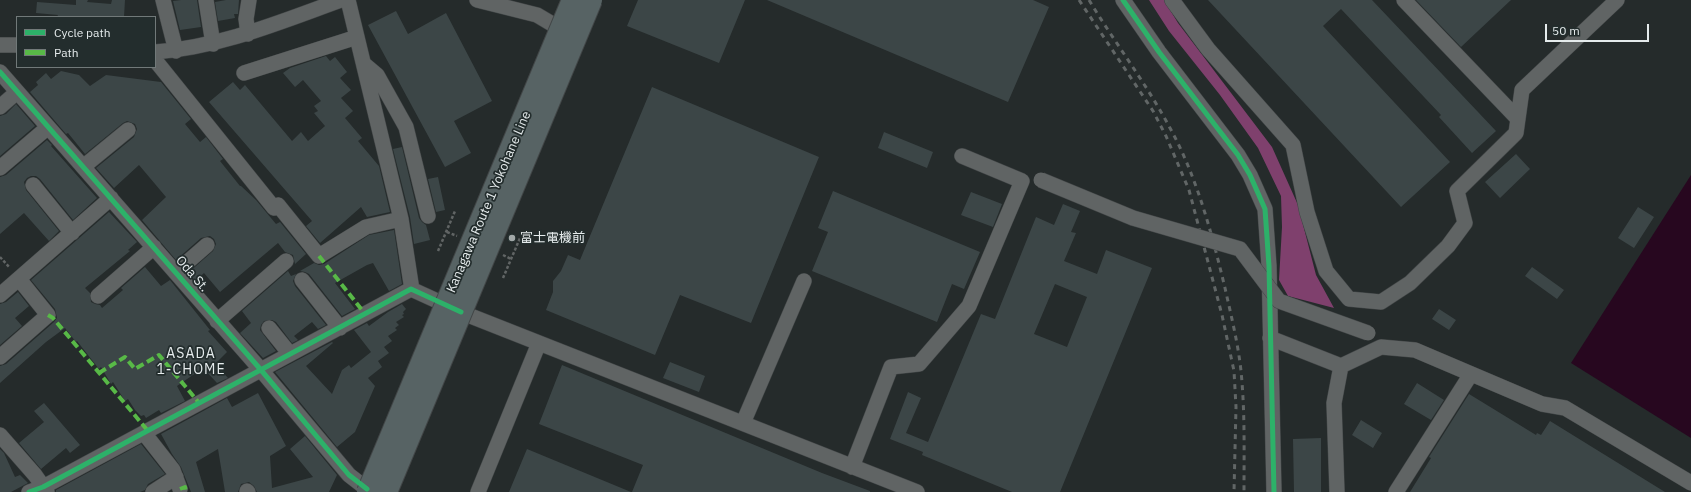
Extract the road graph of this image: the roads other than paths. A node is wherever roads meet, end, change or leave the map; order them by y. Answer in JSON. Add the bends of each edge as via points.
{"nodes":[{"id":1,"x":164,"y":0,"type":"edge"},
{"id":2,"x":206,"y":0,"type":"edge"},
{"id":3,"x":249,"y":0,"type":"edge"},
{"id":4,"x":341,"y":0,"type":"edge"},
{"id":5,"x":348,"y":0,"type":"edge"},
{"id":6,"x":477,"y":0,"type":"edge"},
{"id":7,"x":573,"y":0,"type":"edge"},
{"id":8,"x":590,"y":0,"type":"edge"},
{"id":9,"x":1123,"y":0,"type":"edge"},
{"id":10,"x":1172,"y":0,"type":"edge"},
{"id":11,"x":1404,"y":0,"type":"edge"},
{"id":12,"x":1617,"y":0,"type":"edge"},
{"id":13,"x":248,"y":34,"type":"junction"},
{"id":14,"x":357,"y":37,"type":"junction"},
{"id":15,"x":580,"y":41,"type":"dead end"},
{"id":16,"x":213,"y":44,"type":"junction"},
{"id":17,"x":0,"y":45,"type":"edge"},
{"id":18,"x":16,"y":46,"type":"edge"},
{"id":19,"x":176,"y":50,"type":"junction"},
{"id":20,"x":156,"y":52,"type":"edge"},
{"id":21,"x":156,"y":61,"type":"edge"},
{"id":22,"x":364,"y":64,"type":"junction"},
{"id":23,"x":0,"y":72,"type":"edge"},
{"id":24,"x":244,"y":73,"type":"dead end"},
{"id":25,"x":17,"y":92,"type":"junction"},
{"id":26,"x":0,"y":107,"type":"edge"},
{"id":27,"x":1518,"y":119,"type":"junction"},
{"id":28,"x":47,"y":128,"type":"junction"},
{"id":29,"x":128,"y":130,"type":"dead end"},
{"id":30,"x":962,"y":156,"type":"dead end"},
{"id":31,"x":82,"y":167,"type":"junction"},
{"id":32,"x":0,"y":168,"type":"edge"},
{"id":33,"x":1022,"y":181,"type":"junction"},
{"id":34,"x":33,"y":185,"type":"dead end"},
{"id":35,"x":111,"y":198,"type":"junction"},
{"id":36,"x":428,"y":216,"type":"dead end"},
{"id":37,"x":401,"y":219,"type":"junction"},
{"id":38,"x":72,"y":233,"type":"junction"},
{"id":39,"x":207,"y":245,"type":"dead end"},
{"id":40,"x":154,"y":247,"type":"junction"},
{"id":41,"x":286,"y":261,"type":"dead end"},
{"id":42,"x":176,"y":272,"type":"junction"},
{"id":43,"x":19,"y":279,"type":"junction"},
{"id":44,"x":302,"y":280,"type":"dead end"},
{"id":45,"x":804,"y":280,"type":"dead end"},
{"id":46,"x":412,"y":290,"type":"junction"},
{"id":47,"x":0,"y":295,"type":"edge"},
{"id":48,"x":98,"y":296,"type":"dead end"},
{"id":49,"x":217,"y":320,"type":"junction"},
{"id":50,"x":269,"y":328,"type":"dead end"},
{"id":51,"x":340,"y":328,"type":"junction"},
{"id":52,"x":1270,"y":338,"type":"junction"},
{"id":53,"x":539,"y":343,"type":"junction"},
{"id":54,"x":1381,"y":347,"type":"junction"},
{"id":55,"x":290,"y":354,"type":"junction"},
{"id":56,"x":0,"y":357,"type":"edge"},
{"id":57,"x":1341,"y":366,"type":"junction"},
{"id":58,"x":262,"y":370,"type":"junction"},
{"id":59,"x":1471,"y":374,"type":"junction"},
{"id":60,"x":743,"y":423,"type":"junction"},
{"id":61,"x":144,"y":434,"type":"junction"},
{"id":62,"x":0,"y":435,"type":"edge"},
{"id":63,"x":852,"y":466,"type":"junction"},
{"id":64,"x":1691,"y":483,"type":"edge"},
{"id":65,"x":45,"y":489,"type":"edge"},
{"id":66,"x":374,"y":491,"type":"edge"},
{"id":67,"x":29,"y":492,"type":"edge"},
{"id":68,"x":153,"y":492,"type":"edge"},
{"id":69,"x":478,"y":492,"type":"edge"},
{"id":70,"x":917,"y":492,"type":"edge"},
{"id":71,"x":1274,"y":492,"type":"edge"},
{"id":72,"x":1337,"y":492,"type":"edge"},
{"id":73,"x":1396,"y":492,"type":"edge"}],
"edges":[{"from":1,"to":19,"type":"street"},
{"from":2,"to":16,"type":"street"},
{"from":3,"to":13,"type":"street","via":[[246,20]]},
{"from":4,"to":13,"type":"street"},
{"from":5,"to":14,"type":"street"},
{"from":6,"to":15,"type":"street","via":[[537,15]]},
{"from":7,"to":66,"type":"highway","name":"Kanagawa Route 1 Yokohane Line","bridge":true},
{"from":8,"to":66,"type":"highway","name":"Kanagawa Route 1 Yokohane Line","bridge":true},
{"from":9,"to":52,"type":"street","via":[[1159,52],[1245,164],[1258,193],[1267,229]]},
{"from":10,"to":27,"type":"street","via":[[1208,49],[1293,145],[1307,212],[1326,272],[1349,299],[1381,302],[1410,283],[1448,246],[1465,223],[1457,191],[1516,133]]},
{"from":11,"to":27,"type":"street"},
{"from":12,"to":27,"type":"street","via":[[1522,90]]},
{"from":13,"to":16,"type":"street"},
{"from":14,"to":22,"type":"street"},
{"from":14,"to":24,"type":"street"},
{"from":16,"to":19,"type":"street"},
{"from":17,"to":18,"type":"street"},
{"from":19,"to":20,"type":"street"},
{"from":21,"to":37,"type":"street","via":[[274,208],[278,205],[319,256],[366,227]]},
{"from":22,"to":36,"type":"street","via":[[377,75],[406,127]]},
{"from":22,"to":37,"type":"street"},
{"from":23,"to":25,"type":"street","name":"Oda St."},
{"from":25,"to":26,"type":"street"},
{"from":25,"to":28,"type":"street","name":"Oda St."},
{"from":28,"to":31,"type":"street","name":"Oda St."},
{"from":28,"to":32,"type":"street"},
{"from":29,"to":31,"type":"street"},
{"from":30,"to":33,"type":"street"},
{"from":31,"to":35,"type":"street","name":"Oda St."},
{"from":33,"to":54,"type":"street","bridge":true,"via":[[1041,180],[1133,218],[1240,249],[1279,301],[1368,332],[1379,338]]},
{"from":33,"to":63,"type":"street","via":[[969,306],[919,364],[891,367]]},
{"from":34,"to":38,"type":"street"},
{"from":35,"to":38,"type":"street"},
{"from":35,"to":40,"type":"street","name":"Oda St."},
{"from":37,"to":46,"type":"street"},
{"from":38,"to":43,"type":"street"},
{"from":39,"to":42,"type":"street"},
{"from":40,"to":42,"type":"street","name":"Oda St."},
{"from":40,"to":48,"type":"street"},
{"from":41,"to":49,"type":"street"},
{"from":42,"to":49,"type":"street","name":"Oda St."},
{"from":43,"to":47,"type":"street"},
{"from":43,"to":56,"type":"street","via":[[48,315]]},
{"from":44,"to":51,"type":"street"},
{"from":45,"to":60,"type":"street"},
{"from":46,"to":51,"type":"street"},
{"from":46,"to":53,"type":"street"},
{"from":49,"to":58,"type":"street","name":"Oda St."},
{"from":50,"to":55,"type":"street"},
{"from":51,"to":55,"type":"street"},
{"from":52,"to":57,"type":"street"},
{"from":52,"to":71,"type":"street"},
{"from":53,"to":60,"type":"street"},
{"from":53,"to":69,"type":"street"},
{"from":54,"to":57,"type":"street"},
{"from":54,"to":59,"type":"street","via":[[1415,350]]},
{"from":55,"to":58,"type":"street"},
{"from":57,"to":72,"type":"street","via":[[1334,403]]},
{"from":58,"to":61,"type":"street"},
{"from":58,"to":66,"type":"street","name":"Oda St.","via":[[350,475]]},
{"from":59,"to":64,"type":"street","via":[[1542,404],[1565,408]]},
{"from":59,"to":73,"type":"street"},
{"from":60,"to":63,"type":"street"},
{"from":61,"to":65,"type":"street"},
{"from":61,"to":68,"type":"street","via":[[173,470],[178,483]]},
{"from":62,"to":65,"type":"street"},
{"from":63,"to":70,"type":"street"},
{"from":65,"to":67,"type":"street"}]}
